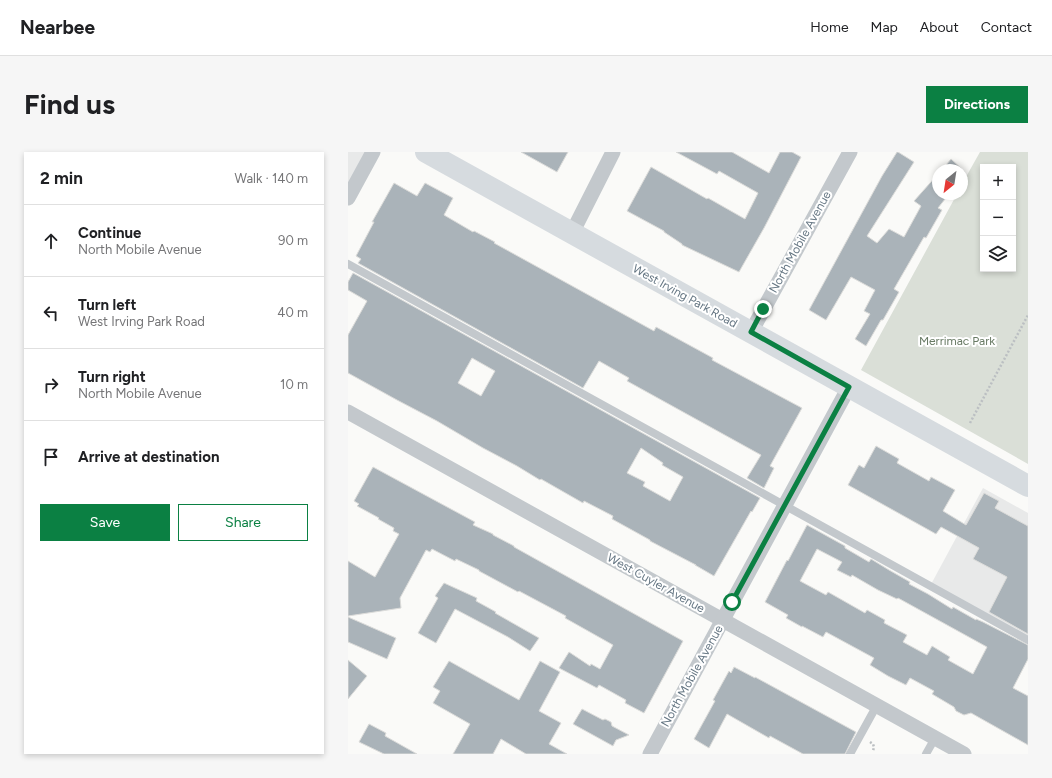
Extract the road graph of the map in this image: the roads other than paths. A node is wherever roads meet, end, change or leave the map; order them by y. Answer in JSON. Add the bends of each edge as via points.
{"nodes":[{"id":1,"x":373,"y":152,"type":"edge"},
{"id":2,"x":426,"y":152,"type":"edge"},
{"id":3,"x":613,"y":152,"type":"edge"},
{"id":4,"x":850,"y":152,"type":"edge"},
{"id":5,"x":348,"y":198,"type":"edge"},
{"id":6,"x":572,"y":233,"type":"junction"},
{"id":7,"x":348,"y":264,"type":"edge"},
{"id":8,"x":751,"y":332,"type":"junction"},
{"id":9,"x":849,"y":387,"type":"junction"},
{"id":10,"x":348,"y":412,"type":"edge"},
{"id":11,"x":1028,"y":486,"type":"edge"},
{"id":12,"x":785,"y":505,"type":"junction"},
{"id":13,"x":722,"y":620,"type":"junction"},
{"id":14,"x":1028,"y":640,"type":"edge"},
{"id":15,"x":877,"y":706,"type":"junction"},
{"id":16,"x":935,"y":738,"type":"junction"},
{"id":17,"x":650,"y":754,"type":"edge"},
{"id":18,"x":850,"y":754,"type":"edge"},
{"id":19,"x":926,"y":754,"type":"edge"},
{"id":20,"x":964,"y":754,"type":"edge"}],
"edges":[{"from":1,"to":5,"type":"street"},
{"from":2,"to":6,"type":"main road","name":"West Irving Park Road"},
{"from":3,"to":6,"type":"street"},
{"from":4,"to":8,"type":"street","name":"North Mobile Avenue"},
{"from":6,"to":8,"type":"main road","name":"West Irving Park Road"},
{"from":7,"to":12,"type":"lane"},
{"from":8,"to":9,"type":"main road","name":"West Irving Park Road"},
{"from":9,"to":11,"type":"main road","name":"West Irving Park Road"},
{"from":9,"to":12,"type":"street","name":"North Mobile Avenue"},
{"from":10,"to":13,"type":"street","name":"West Cuyler Avenue"},
{"from":12,"to":13,"type":"street","name":"North Mobile Avenue"},
{"from":12,"to":14,"type":"lane"},
{"from":13,"to":15,"type":"street","name":"West Cuyler Avenue"},
{"from":13,"to":17,"type":"street","name":"North Mobile Avenue"},
{"from":15,"to":16,"type":"street","name":"West Cuyler Avenue"},
{"from":15,"to":18,"type":"lane"},
{"from":16,"to":19,"type":"lane"},
{"from":16,"to":20,"type":"street","name":"West Cuyler Avenue"}]}
